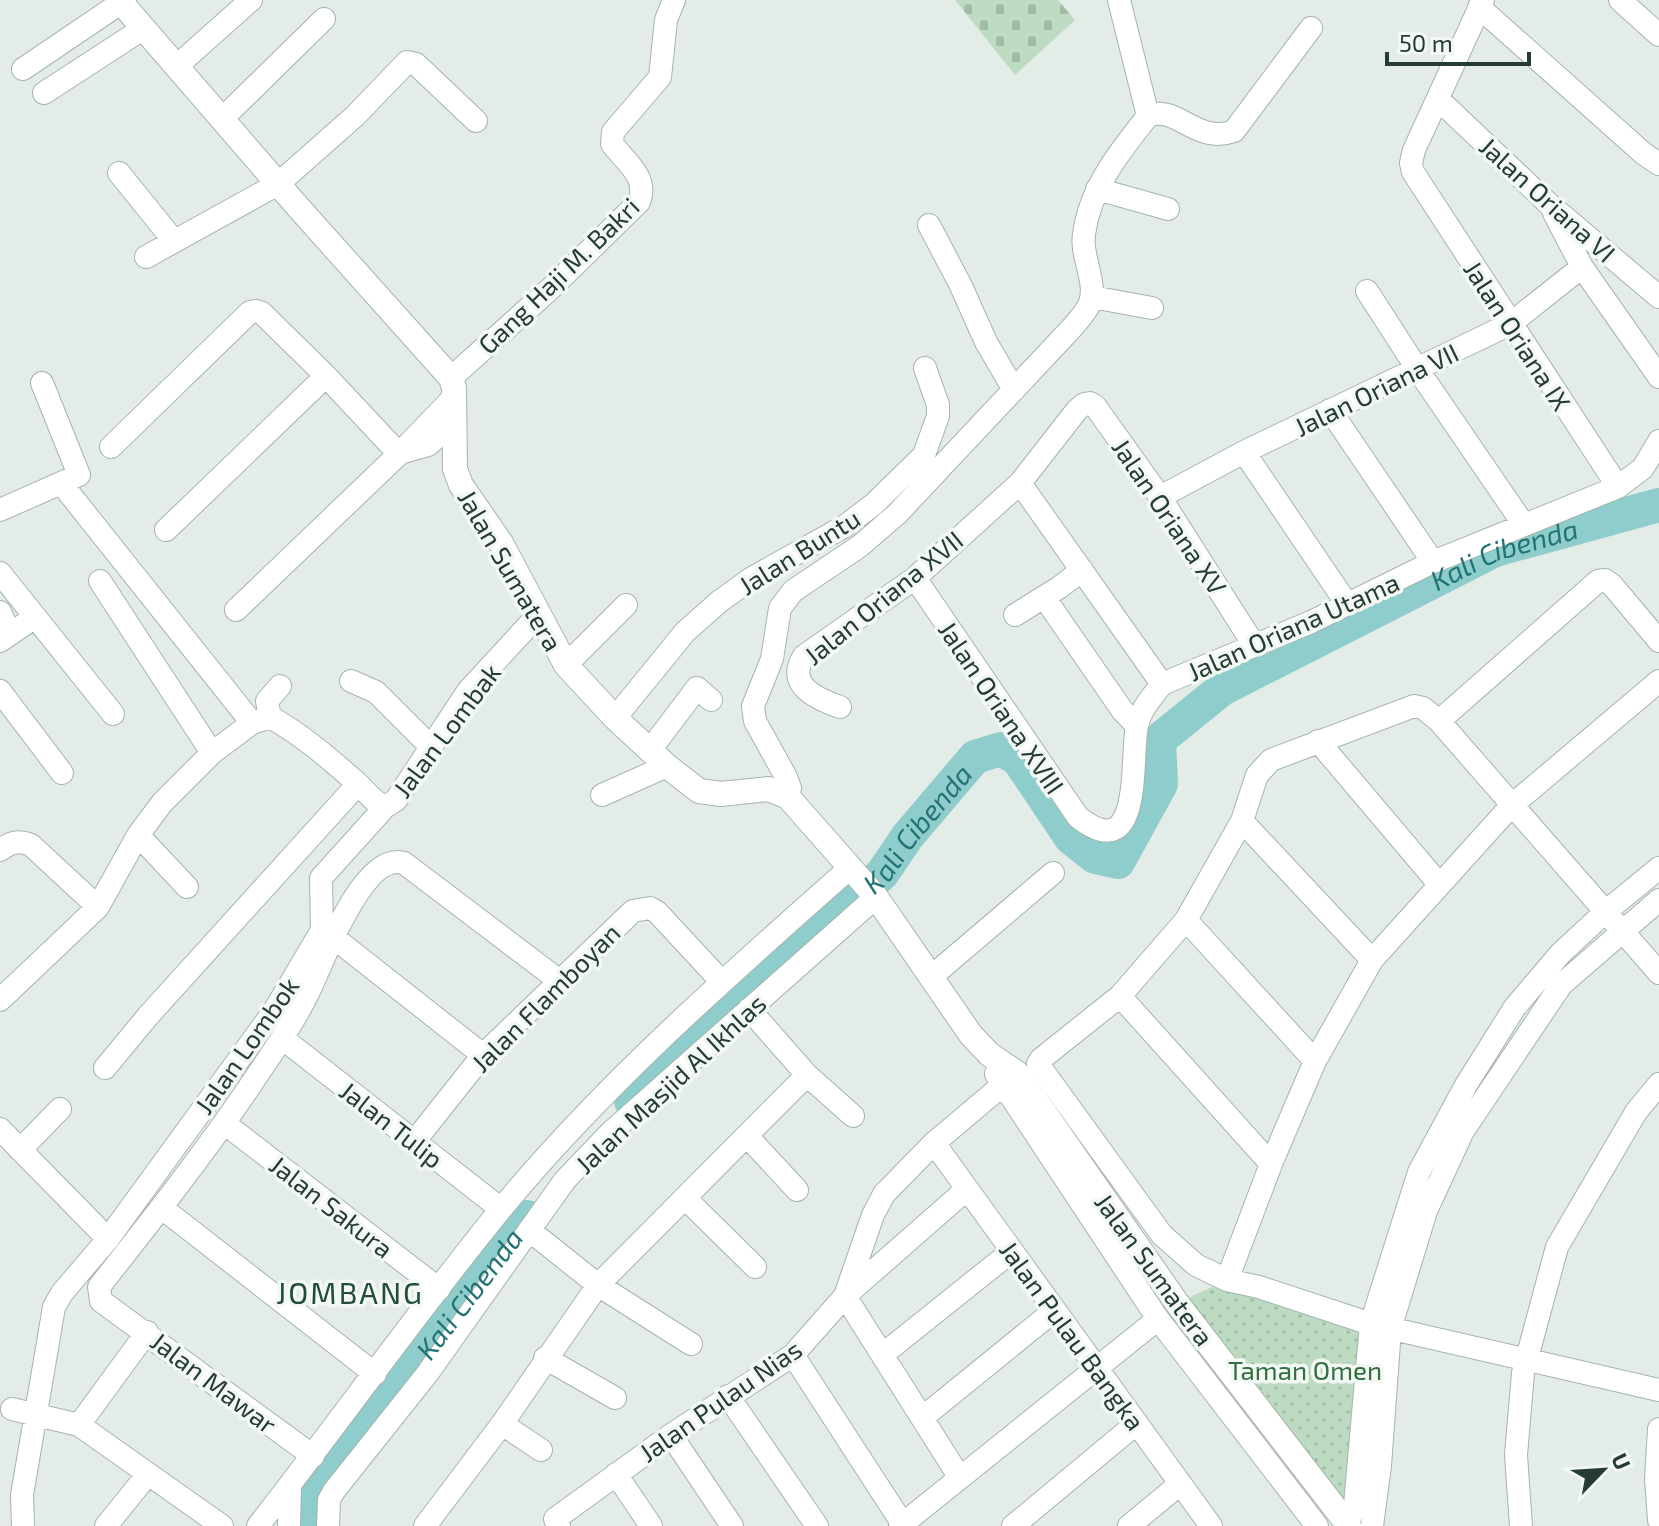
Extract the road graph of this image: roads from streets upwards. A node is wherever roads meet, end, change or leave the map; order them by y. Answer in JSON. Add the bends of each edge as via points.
{"nodes":[{"id":1,"x":251,"y":0,"type":"edge"},
{"id":2,"x":674,"y":0,"type":"edge"},
{"id":3,"x":1119,"y":0,"type":"edge"},
{"id":4,"x":1620,"y":0,"type":"edge"},
{"id":5,"x":122,"y":1,"type":"edge"},
{"id":6,"x":1481,"y":4,"type":"edge"},
{"id":7,"x":324,"y":19,"type":"dead end"},
{"id":8,"x":144,"y":28,"type":"junction"},
{"id":9,"x":1311,"y":28,"type":"dead end"},
{"id":10,"x":1659,"y":35,"type":"edge"},
{"id":11,"x":178,"y":65,"type":"junction"},
{"id":12,"x":23,"y":69,"type":"dead end"},
{"id":13,"x":44,"y":93,"type":"dead end"},
{"id":14,"x":1438,"y":99,"type":"junction"},
{"id":15,"x":1148,"y":116,"type":"junction"},
{"id":16,"x":223,"y":118,"type":"junction"},
{"id":17,"x":476,"y":121,"type":"dead end"},
{"id":18,"x":1659,"y":164,"type":"edge"},
{"id":19,"x":119,"y":173,"type":"dead end"},
{"id":20,"x":278,"y":184,"type":"junction"},
{"id":21,"x":1097,"y":189,"type":"junction"},
{"id":22,"x":1550,"y":205,"type":"junction"},
{"id":23,"x":1168,"y":209,"type":"dead end"},
{"id":24,"x":929,"y":225,"type":"dead end"},
{"id":25,"x":174,"y":241,"type":"junction"},
{"id":26,"x":146,"y":257,"type":"dead end"},
{"id":27,"x":1582,"y":267,"type":"junction"},
{"id":28,"x":1367,"y":291,"type":"dead end"},
{"id":29,"x":1659,"y":297,"type":"edge"},
{"id":30,"x":1090,"y":302,"type":"junction"},
{"id":31,"x":1152,"y":308,"type":"dead end"},
{"id":32,"x":1510,"y":324,"type":"junction"},
{"id":33,"x":925,"y":368,"type":"dead end"},
{"id":34,"x":1418,"y":370,"type":"junction"},
{"id":35,"x":326,"y":376,"type":"junction"},
{"id":36,"x":1659,"y":377,"type":"edge"},
{"id":37,"x":42,"y":383,"type":"dead end"},
{"id":38,"x":452,"y":388,"type":"junction"},
{"id":39,"x":1014,"y":390,"type":"junction"},
{"id":40,"x":1077,"y":410,"type":"joint"},
{"id":41,"x":1330,"y":410,"type":"junction"},
{"id":42,"x":454,"y":422,"type":"junction"},
{"id":43,"x":1659,"y":441,"type":"edge"},
{"id":44,"x":111,"y":447,"type":"dead end"},
{"id":45,"x":1244,"y":452,"type":"junction"},
{"id":46,"x":399,"y":454,"type":"junction"},
{"id":47,"x":61,"y":483,"type":"junction"},
{"id":48,"x":1020,"y":483,"type":"junction"},
{"id":49,"x":1618,"y":487,"type":"junction"},
{"id":50,"x":1160,"y":497,"type":"junction"},
{"id":51,"x":0,"y":510,"type":"edge"},
{"id":52,"x":1524,"y":525,"type":"junction"},
{"id":53,"x":166,"y":530,"type":"dead end"},
{"id":54,"x":1433,"y":562,"type":"junction"},
{"id":55,"x":1082,"y":570,"type":"junction"},
{"id":56,"x":0,"y":573,"type":"edge"},
{"id":57,"x":915,"y":578,"type":"junction"},
{"id":58,"x":100,"y":581,"type":"dead end"},
{"id":59,"x":1044,"y":597,"type":"junction"},
{"id":60,"x":1347,"y":604,"type":"junction"},
{"id":61,"x":626,"y":605,"type":"dead end"},
{"id":62,"x":236,"y":610,"type":"dead end"},
{"id":63,"x":0,"y":612,"type":"edge"},
{"id":64,"x":538,"y":615,"type":"junction"},
{"id":65,"x":1015,"y":615,"type":"dead end"},
{"id":66,"x":35,"y":617,"type":"junction"},
{"id":67,"x":5,"y":637,"type":"edge"},
{"id":68,"x":1659,"y":641,"type":"edge"},
{"id":69,"x":1254,"y":645,"type":"junction"},
{"id":70,"x":566,"y":665,"type":"junction"},
{"id":71,"x":351,"y":681,"type":"dead end"},
{"id":72,"x":1659,"y":681,"type":"edge"},
{"id":73,"x":1162,"y":684,"type":"junction"},
{"id":74,"x":280,"y":686,"type":"dead end"},
{"id":75,"x":0,"y":691,"type":"edge"},
{"id":76,"x":711,"y":700,"type":"dead end"},
{"id":77,"x":840,"y":707,"type":"dead end"},
{"id":78,"x":113,"y":714,"type":"dead end"},
{"id":79,"x":1431,"y":715,"type":"junction"},
{"id":80,"x":615,"y":718,"type":"junction"},
{"id":81,"x":261,"y":720,"type":"junction"},
{"id":82,"x":1137,"y":726,"type":"junction"},
{"id":83,"x":1318,"y":741,"type":"junction"},
{"id":84,"x":431,"y":747,"type":"junction"},
{"id":85,"x":212,"y":753,"type":"junction"},
{"id":86,"x":658,"y":758,"type":"junction"},
{"id":87,"x":62,"y":773,"type":"dead end"},
{"id":88,"x":358,"y":784,"type":"junction"},
{"id":89,"x":602,"y":795,"type":"dead end"},
{"id":90,"x":788,"y":797,"type":"junction"},
{"id":91,"x":1511,"y":806,"type":"junction"},
{"id":92,"x":385,"y":807,"type":"junction"},
{"id":93,"x":1242,"y":821,"type":"junction"},
{"id":94,"x":1095,"y":830,"type":"joint"},
{"id":95,"x":138,"y":835,"type":"junction"},
{"id":96,"x":0,"y":850,"type":"edge"},
{"id":97,"x":1659,"y":868,"type":"edge"},
{"id":98,"x":1053,"y":873,"type":"dead end"},
{"id":99,"x":863,"y":881,"type":"junction"},
{"id":100,"x":1439,"y":884,"type":"junction"},
{"id":101,"x":187,"y":887,"type":"dead end"},
{"id":102,"x":1659,"y":900,"type":"edge"},
{"id":103,"x":98,"y":907,"type":"junction"},
{"id":104,"x":1604,"y":913,"type":"junction"},
{"id":105,"x":1186,"y":920,"type":"junction"},
{"id":106,"x":1621,"y":931,"type":"junction"},
{"id":107,"x":333,"y":937,"type":"junction"},
{"id":108,"x":1372,"y":960,"type":"junction"},
{"id":109,"x":1659,"y":973,"type":"edge"},
{"id":110,"x":931,"y":977,"type":"junction"},
{"id":111,"x":721,"y":981,"type":"junction"},
{"id":112,"x":561,"y":982,"type":"junction"},
{"id":113,"x":1120,"y":996,"type":"junction"},
{"id":114,"x":0,"y":1000,"type":"edge"},
{"id":115,"x":749,"y":1009,"type":"junction"},
{"id":116,"x":282,"y":1038,"type":"junction"},
{"id":117,"x":483,"y":1055,"type":"junction"},
{"id":118,"x":1315,"y":1061,"type":"junction"},
{"id":119,"x":105,"y":1068,"type":"dead end"},
{"id":120,"x":807,"y":1075,"type":"junction"},
{"id":121,"x":1010,"y":1079,"type":"junction"},
{"id":122,"x":1659,"y":1084,"type":"edge"},
{"id":123,"x":60,"y":1109,"type":"dead end"},
{"id":124,"x":853,"y":1116,"type":"dead end"},
{"id":125,"x":224,"y":1123,"type":"junction"},
{"id":126,"x":0,"y":1129,"type":"edge"},
{"id":127,"x":747,"y":1136,"type":"junction"},
{"id":128,"x":414,"y":1142,"type":"junction"},
{"id":129,"x":934,"y":1143,"type":"junction"},
{"id":130,"x":20,"y":1150,"type":"junction"},
{"id":131,"x":1271,"y":1164,"type":"junction"},
{"id":132,"x":967,"y":1189,"type":"junction"},
{"id":133,"x":797,"y":1190,"type":"dead end"},
{"id":134,"x":685,"y":1198,"type":"junction"},
{"id":135,"x":162,"y":1208,"type":"junction"},
{"id":136,"x":501,"y":1209,"type":"junction"},
{"id":137,"x":529,"y":1230,"type":"junction"},
{"id":138,"x":108,"y":1239,"type":"junction"},
{"id":139,"x":1012,"y":1251,"type":"junction"},
{"id":140,"x":755,"y":1267,"type":"dead end"},
{"id":141,"x":1227,"y":1280,"type":"junction"},
{"id":142,"x":598,"y":1285,"type":"junction"},
{"id":143,"x":439,"y":1289,"type":"junction"},
{"id":144,"x":845,"y":1296,"type":"junction"},
{"id":145,"x":1055,"y":1310,"type":"junction"},
{"id":146,"x":1158,"y":1319,"type":"junction"},
{"id":147,"x":1380,"y":1327,"type":"junction"},
{"id":148,"x":147,"y":1332,"type":"junction"},
{"id":149,"x":691,"y":1344,"type":"dead end"},
{"id":150,"x":793,"y":1355,"type":"junction"},
{"id":151,"x":882,"y":1355,"type":"junction"},
{"id":152,"x":545,"y":1358,"type":"junction"},
{"id":153,"x":1526,"y":1360,"type":"junction"},
{"id":154,"x":1096,"y":1367,"type":"junction"},
{"id":155,"x":375,"y":1374,"type":"junction"},
{"id":156,"x":1659,"y":1390,"type":"edge"},
{"id":157,"x":728,"y":1396,"type":"junction"},
{"id":158,"x":615,"y":1398,"type":"dead end"},
{"id":159,"x":4,"y":1410,"type":"edge"},
{"id":160,"x":38,"y":1414,"type":"junction"},
{"id":161,"x":922,"y":1418,"type":"junction"},
{"id":162,"x":1137,"y":1423,"type":"junction"},
{"id":163,"x":502,"y":1424,"type":"junction"},
{"id":164,"x":79,"y":1425,"type":"junction"},
{"id":165,"x":1659,"y":1429,"type":"edge"},
{"id":166,"x":671,"y":1435,"type":"junction"},
{"id":167,"x":541,"y":1450,"type":"dead end"},
{"id":168,"x":313,"y":1456,"type":"junction"},
{"id":169,"x":148,"y":1474,"type":"junction"},
{"id":170,"x":616,"y":1474,"type":"junction"},
{"id":171,"x":960,"y":1478,"type":"junction"},
{"id":172,"x":1180,"y":1484,"type":"junction"},
{"id":173,"x":290,"y":1485,"type":"junction"},
{"id":174,"x":1659,"y":1520,"type":"edge"},
{"id":175,"x":557,"y":1522,"type":"edge"},
{"id":176,"x":427,"y":1525,"type":"edge"},
{"id":177,"x":902,"y":1525,"type":"edge"},
{"id":178,"x":23,"y":1526,"type":"edge"},
{"id":179,"x":106,"y":1526,"type":"edge"},
{"id":180,"x":222,"y":1526,"type":"edge"},
{"id":181,"x":258,"y":1526,"type":"edge"},
{"id":182,"x":289,"y":1526,"type":"edge"},
{"id":183,"x":328,"y":1526,"type":"edge"},
{"id":184,"x":651,"y":1526,"type":"edge"},
{"id":185,"x":732,"y":1526,"type":"edge"},
{"id":186,"x":817,"y":1526,"type":"edge"},
{"id":187,"x":1013,"y":1526,"type":"edge"},
{"id":188,"x":1129,"y":1526,"type":"edge"},
{"id":189,"x":1211,"y":1526,"type":"edge"},
{"id":190,"x":1317,"y":1526,"type":"edge"},
{"id":191,"x":1354,"y":1526,"type":"edge"},
{"id":192,"x":1521,"y":1526,"type":"edge"}],
"edges":[{"from":1,"to":11,"type":"street"},
{"from":2,"to":38,"type":"street","name":"Gang Haji M. Bakri","via":[[666,20],[660,77],[611,139],[639,177],[639,202]]},
{"from":3,"to":15,"type":"street"},
{"from":4,"to":10,"type":"street"},
{"from":5,"to":8,"type":"street"},
{"from":5,"to":12,"type":"street"},
{"from":6,"to":14,"type":"street"},
{"from":6,"to":18,"type":"street"},
{"from":7,"to":16,"type":"street"},
{"from":8,"to":11,"type":"street"},
{"from":8,"to":13,"type":"street"},
{"from":9,"to":15,"type":"street","via":[[1234,131],[1208,134],[1167,115]]},
{"from":11,"to":16,"type":"street"},
{"from":14,"to":22,"type":"street","name":"Jalan Oriana VI"},
{"from":14,"to":32,"type":"street","name":"Jalan Oriana IX","via":[[1411,163]]},
{"from":15,"to":21,"type":"street"},
{"from":16,"to":20,"type":"street"},
{"from":17,"to":20,"type":"street","via":[[416,64],[407,62]]},
{"from":19,"to":25,"type":"street"},
{"from":20,"to":25,"type":"street"},
{"from":20,"to":38,"type":"street"},
{"from":21,"to":23,"type":"street"},
{"from":21,"to":30,"type":"street","via":[[1083,235]]},
{"from":22,"to":27,"type":"street"},
{"from":22,"to":29,"type":"street","name":"Jalan Oriana VI"},
{"from":24,"to":39,"type":"street"},
{"from":25,"to":26,"type":"street"},
{"from":27,"to":32,"type":"street","name":"Jalan Oriana VII"},
{"from":27,"to":36,"type":"street"},
{"from":28,"to":34,"type":"street"},
{"from":30,"to":31,"type":"street"},
{"from":30,"to":39,"type":"street"},
{"from":32,"to":34,"type":"street","name":"Jalan Oriana VII"},
{"from":32,"to":49,"type":"street","name":"Jalan Oriana IX"},
{"from":33,"to":80,"type":"street","name":"Jalan Buntu","via":[[938,416],[924,455],[845,526],[720,601],[685,632]]},
{"from":34,"to":41,"type":"street","name":"Jalan Oriana VII"},
{"from":34,"to":52,"type":"street"},
{"from":35,"to":44,"type":"street","via":[[262,313],[250,312]]},
{"from":35,"to":46,"type":"street"},
{"from":35,"to":53,"type":"street"},
{"from":37,"to":47,"type":"street","via":[[79,475]]},
{"from":38,"to":42,"type":"street","name":"Jalan Sumatera"},
{"from":38,"to":46,"type":"street"},
{"from":39,"to":90,"type":"street","via":[[897,514],[793,591],[780,608],[772,659],[753,706],[755,721],[786,777]]},
{"from":40,"to":48,"type":"street","name":"Jalan Oriana XVII"},
{"from":40,"to":50,"type":"street","name":"Jalan Oriana XV","via":[[1084,404],[1095,406]]},
{"from":41,"to":45,"type":"street","name":"Jalan Oriana VII"},
{"from":41,"to":54,"type":"street"},
{"from":42,"to":46,"type":"street","via":[[428,445]]},
{"from":42,"to":64,"type":"street","name":"Jalan Sumatera","via":[[455,469],[461,485],[501,543]]},
{"from":43,"to":49,"type":"street","name":"Jalan Oriana Utama","via":[[1643,468]]},
{"from":45,"to":50,"type":"street","name":"Jalan Oriana VII"},
{"from":45,"to":60,"type":"street"},
{"from":46,"to":62,"type":"street"},
{"from":47,"to":51,"type":"street"},
{"from":47,"to":81,"type":"street"},
{"from":48,"to":55,"type":"street"},
{"from":48,"to":57,"type":"street","name":"Jalan Oriana XVII"},
{"from":49,"to":52,"type":"street","name":"Jalan Oriana Utama"},
{"from":50,"to":69,"type":"street","name":"Jalan Oriana XV"},
{"from":52,"to":54,"type":"street","name":"Jalan Oriana Utama"},
{"from":54,"to":60,"type":"street","name":"Jalan Oriana Utama"},
{"from":55,"to":59,"type":"street"},
{"from":55,"to":73,"type":"street"},
{"from":56,"to":66,"type":"street"},
{"from":57,"to":77,"type":"street","name":"Jalan Oriana XVII","via":[[797,666],[806,689]]},
{"from":57,"to":94,"type":"street","name":"Jalan Oriana XVIII","via":[[1078,817]]},
{"from":58,"to":85,"type":"street"},
{"from":59,"to":65,"type":"street"},
{"from":59,"to":82,"type":"street"},
{"from":60,"to":69,"type":"street","name":"Jalan Oriana Utama"},
{"from":61,"to":70,"type":"street"},
{"from":63,"to":67,"type":"street"},
{"from":64,"to":70,"type":"street","name":"Jalan Sumatera"},
{"from":64,"to":84,"type":"street","name":"Jalan Lombak","via":[[468,691]]},
{"from":66,"to":67,"type":"street"},
{"from":66,"to":78,"type":"street"},
{"from":68,"to":79,"type":"street","via":[[1612,585],[1598,581]]},
{"from":69,"to":73,"type":"street","name":"Jalan Oriana Utama"},
{"from":70,"to":80,"type":"street","name":"Jalan Sumatera"},
{"from":71,"to":84,"type":"street","via":[[376,692]]},
{"from":72,"to":91,"type":"street"},
{"from":73,"to":82,"type":"street","name":"Jalan Oriana Utama"},
{"from":74,"to":81,"type":"street","via":[[267,701]]},
{"from":75,"to":87,"type":"street"},
{"from":76,"to":86,"type":"street","via":[[697,688]]},
{"from":79,"to":83,"type":"street","via":[[1414,706]]},
{"from":79,"to":91,"type":"street"},
{"from":80,"to":86,"type":"street","name":"Jalan Sumatera"},
{"from":81,"to":85,"type":"street"},
{"from":81,"to":88,"type":"street","via":[[285,726]]},
{"from":82,"to":94,"type":"street","name":"Jalan Oriana Utama","via":[[1129,809],[1119,825]]},
{"from":83,"to":93,"type":"street","via":[[1261,767]]},
{"from":83,"to":100,"type":"street"},
{"from":84,"to":92,"type":"street","name":"Jalan Lombak","via":[[396,800]]},
{"from":85,"to":95,"type":"street"},
{"from":86,"to":89,"type":"street"},
{"from":86,"to":90,"type":"street","name":"Jalan Sumatera","via":[[699,791],[769,789]]},
{"from":88,"to":92,"type":"street"},
{"from":88,"to":119,"type":"street"},
{"from":90,"to":99,"type":"street","name":"Jalan Sumatera"},
{"from":91,"to":100,"type":"street"},
{"from":91,"to":104,"type":"street"},
{"from":92,"to":138,"type":"street","name":"Jalan Lombok","via":[[321,878],[322,930],[274,1011]]},
{"from":93,"to":105,"type":"street"},
{"from":93,"to":108,"type":"street"},
{"from":95,"to":101,"type":"street"},
{"from":95,"to":103,"type":"street"},
{"from":96,"to":103,"type":"street","via":[[9,843],[31,845]]},
{"from":97,"to":104,"type":"street"},
{"from":98,"to":110,"type":"street"},
{"from":99,"to":110,"type":"street","name":"Jalan Sumatera"},
{"from":99,"to":111,"type":"street"},
{"from":99,"to":115,"type":"street","name":"Jalan Masjid Al Ikhlas"},
{"from":100,"to":108,"type":"street"},
{"from":102,"to":106,"type":"street"},
{"from":103,"to":114,"type":"street"},
{"from":104,"to":106,"type":"street"},
{"from":104,"to":147,"type":"street","via":[[1515,1007],[1466,1085],[1419,1172]]},
{"from":105,"to":113,"type":"street"},
{"from":105,"to":118,"type":"street"},
{"from":106,"to":109,"type":"street"},
{"from":106,"to":147,"type":"street","via":[[1561,985],[1463,1131]]},
{"from":107,"to":112,"type":"street","via":[[352,902],[381,867],[397,861]]},
{"from":107,"to":116,"type":"street"},
{"from":107,"to":117,"type":"street"},
{"from":108,"to":118,"type":"street"},
{"from":110,"to":121,"type":"street","name":"Jalan Sumatera"},
{"from":111,"to":112,"type":"street","name":"Jalan Flamboyan","via":[[657,912],[641,908],[626,915]]},
{"from":111,"to":136,"type":"street","via":[[576,1125]]},
{"from":112,"to":117,"type":"street","name":"Jalan Flamboyan"},
{"from":113,"to":131,"type":"street"},
{"from":113,"to":141,"type":"street","via":[[1038,1064],[1162,1235],[1196,1265]]},
{"from":115,"to":120,"type":"street"},
{"from":115,"to":137,"type":"street","name":"Jalan Masjid Al Ikhlas","via":[[610,1133],[565,1180]]},
{"from":116,"to":125,"type":"street"},
{"from":116,"to":128,"type":"street","name":"Jalan Tulip"},
{"from":117,"to":128,"type":"street","name":"Jalan Flamboyan"},
{"from":118,"to":131,"type":"street"},
{"from":120,"to":124,"type":"street"},
{"from":120,"to":127,"type":"street"},
{"from":121,"to":129,"type":"street","name":"Jalan Pulau Nias"},
{"from":121,"to":146,"type":"street","name":"Jalan Sumatera"},
{"from":121,"to":191,"type":"street","name":"Jalan Sumatera","via":[[1177,1303]]},
{"from":122,"to":153,"type":"street","via":[[1636,1112],[1557,1247]]},
{"from":123,"to":130,"type":"street"},
{"from":125,"to":135,"type":"street"},
{"from":125,"to":143,"type":"street","name":"Jalan Sakura"},
{"from":126,"to":130,"type":"street"},
{"from":127,"to":133,"type":"street"},
{"from":127,"to":134,"type":"street"},
{"from":128,"to":136,"type":"street","name":"Jalan Tulip"},
{"from":129,"to":132,"type":"street","name":"Jalan Pulau Bangka"},
{"from":129,"to":144,"type":"street","name":"Jalan Pulau Nias","via":[[879,1202]]},
{"from":130,"to":138,"type":"street"},
{"from":131,"to":141,"type":"street"},
{"from":132,"to":139,"type":"street","name":"Jalan Pulau Bangka"},
{"from":132,"to":144,"type":"street"},
{"from":134,"to":140,"type":"street"},
{"from":134,"to":142,"type":"street"},
{"from":135,"to":148,"type":"street","name":"Jalan Mawar","via":[[99,1287],[101,1301]]},
{"from":135,"to":155,"type":"street"},
{"from":136,"to":143,"type":"street"},
{"from":137,"to":142,"type":"street"},
{"from":137,"to":183,"type":"street","name":"Jalan Masjid Al Ikhlas","via":[[427,1374],[334,1491]]},
{"from":138,"to":160,"type":"street","name":"Jalan Lombok","via":[[54,1307]]},
{"from":139,"to":145,"type":"street","name":"Jalan Pulau Bangka"},
{"from":139,"to":151,"type":"street"},
{"from":141,"to":147,"type":"street"},
{"from":142,"to":149,"type":"street"},
{"from":142,"to":152,"type":"street"},
{"from":143,"to":155,"type":"street"},
{"from":144,"to":150,"type":"street","name":"Jalan Pulau Nias"},
{"from":144,"to":151,"type":"street"},
{"from":145,"to":154,"type":"street","name":"Jalan Pulau Bangka"},
{"from":145,"to":161,"type":"street"},
{"from":146,"to":154,"type":"street"},
{"from":146,"to":190,"type":"street","name":"Jalan Sumatera"},
{"from":147,"to":153,"type":"street"},
{"from":147,"to":191,"type":"street"},
{"from":148,"to":164,"type":"street"},
{"from":148,"to":168,"type":"street","name":"Jalan Mawar"},
{"from":150,"to":157,"type":"street","name":"Jalan Pulau Nias"},
{"from":150,"to":177,"type":"street"},
{"from":151,"to":161,"type":"street"},
{"from":152,"to":158,"type":"street"},
{"from":152,"to":163,"type":"street"},
{"from":153,"to":156,"type":"street"},
{"from":153,"to":192,"type":"street","via":[[1516,1455]]},
{"from":154,"to":162,"type":"street","name":"Jalan Pulau Bangka"},
{"from":154,"to":171,"type":"street"},
{"from":155,"to":168,"type":"street"},
{"from":157,"to":166,"type":"street","name":"Jalan Pulau Nias"},
{"from":157,"to":186,"type":"street"},
{"from":159,"to":160,"type":"street"},
{"from":160,"to":164,"type":"street"},
{"from":160,"to":178,"type":"street","name":"Jalan Lombok","via":[[22,1495]]},
{"from":161,"to":171,"type":"street"},
{"from":162,"to":172,"type":"street","name":"Jalan Pulau Bangka"},
{"from":162,"to":187,"type":"street"},
{"from":163,"to":167,"type":"street"},
{"from":163,"to":176,"type":"street"},
{"from":164,"to":169,"type":"street"},
{"from":165,"to":174,"type":"street"},
{"from":166,"to":170,"type":"street","name":"Jalan Pulau Nias"},
{"from":166,"to":185,"type":"street"},
{"from":168,"to":173,"type":"street"},
{"from":169,"to":179,"type":"street"},
{"from":169,"to":180,"type":"street"},
{"from":170,"to":175,"type":"street","name":"Jalan Pulau Nias"},
{"from":170,"to":184,"type":"street"},
{"from":171,"to":177,"type":"street"},
{"from":172,"to":188,"type":"street"},
{"from":172,"to":189,"type":"street","name":"Jalan Pulau Bangka"},
{"from":173,"to":181,"type":"street"},
{"from":173,"to":182,"type":"street"}]}
